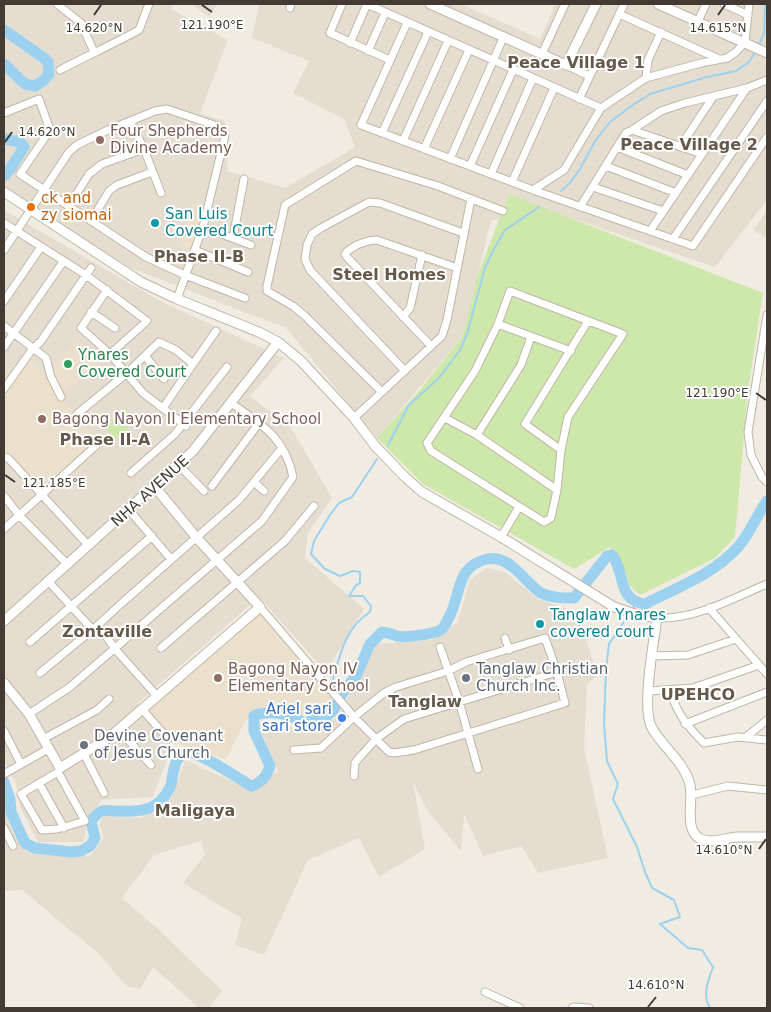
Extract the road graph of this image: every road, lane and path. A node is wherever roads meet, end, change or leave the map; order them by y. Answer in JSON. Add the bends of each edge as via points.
{"nodes":[{"id":1,"x":57,"y":4,"type":"edge"},
{"id":2,"x":149,"y":4,"type":"edge"},
{"id":3,"x":342,"y":4,"type":"edge"},
{"id":4,"x":367,"y":4,"type":"edge"},
{"id":5,"x":430,"y":4,"type":"edge"},
{"id":6,"x":565,"y":4,"type":"edge"},
{"id":7,"x":596,"y":4,"type":"edge"},
{"id":8,"x":624,"y":4,"type":"edge"},
{"id":9,"x":658,"y":4,"type":"edge"},
{"id":10,"x":706,"y":4,"type":"edge"},
{"id":11,"x":724,"y":4,"type":"edge"},
{"id":12,"x":749,"y":4,"type":"edge"},
{"id":13,"x":385,"y":13,"type":"junction"},
{"id":14,"x":619,"y":14,"type":"junction"},
{"id":15,"x":748,"y":15,"type":"junction"},
{"id":16,"x":698,"y":21,"type":"junction"},
{"id":17,"x":407,"y":23,"type":"junction"},
{"id":18,"x":428,"y":32,"type":"junction"},
{"id":19,"x":661,"y":32,"type":"junction"},
{"id":20,"x":504,"y":36,"type":"junction"},
{"id":21,"x":448,"y":41,"type":"junction"},
{"id":22,"x":745,"y":42,"type":"junction"},
{"id":23,"x":350,"y":43,"type":"junction"},
{"id":24,"x":469,"y":50,"type":"junction"},
{"id":25,"x":368,"y":51,"type":"junction"},
{"id":26,"x":94,"y":52,"type":"junction"},
{"id":27,"x":766,"y":52,"type":"edge"},
{"id":28,"x":542,"y":54,"type":"junction"},
{"id":29,"x":390,"y":60,"type":"junction"},
{"id":30,"x":720,"y":60,"type":"junction"},
{"id":31,"x":494,"y":61,"type":"junction"},
{"id":32,"x":566,"y":65,"type":"junction"},
{"id":33,"x":60,"y":70,"type":"dead end"},
{"id":34,"x":513,"y":70,"type":"junction"},
{"id":35,"x":589,"y":76,"type":"junction"},
{"id":36,"x":533,"y":78,"type":"junction"},
{"id":37,"x":646,"y":78,"type":"junction"},
{"id":38,"x":767,"y":81,"type":"edge"},
{"id":39,"x":554,"y":88,"type":"junction"},
{"id":40,"x":747,"y":88,"type":"junction"},
{"id":41,"x":713,"y":97,"type":"junction"},
{"id":42,"x":579,"y":99,"type":"junction"},
{"id":43,"x":767,"y":101,"type":"edge"},
{"id":44,"x":601,"y":108,"type":"junction"},
{"id":45,"x":4,"y":113,"type":"edge"},
{"id":46,"x":130,"y":121,"type":"junction"},
{"id":47,"x":632,"y":130,"type":"junction"},
{"id":48,"x":382,"y":134,"type":"junction"},
{"id":49,"x":767,"y":137,"type":"edge"},
{"id":50,"x":403,"y":141,"type":"junction"},
{"id":51,"x":680,"y":147,"type":"junction"},
{"id":52,"x":616,"y":148,"type":"junction"},
{"id":53,"x":144,"y":149,"type":"junction"},
{"id":54,"x":424,"y":149,"type":"junction"},
{"id":55,"x":702,"y":154,"type":"junction"},
{"id":56,"x":450,"y":159,"type":"junction"},
{"id":57,"x":470,"y":166,"type":"junction"},
{"id":58,"x":606,"y":166,"type":"junction"},
{"id":59,"x":152,"y":172,"type":"junction"},
{"id":60,"x":491,"y":174,"type":"junction"},
{"id":61,"x":688,"y":175,"type":"junction"},
{"id":62,"x":244,"y":179,"type":"dead end"},
{"id":63,"x":512,"y":182,"type":"junction"},
{"id":64,"x":593,"y":187,"type":"junction"},
{"id":65,"x":44,"y":190,"type":"junction"},
{"id":66,"x":534,"y":190,"type":"junction"},
{"id":67,"x":4,"y":192,"type":"edge"},
{"id":68,"x":161,"y":193,"type":"dead end"},
{"id":69,"x":676,"y":193,"type":"junction"},
{"id":70,"x":471,"y":199,"type":"junction"},
{"id":71,"x":69,"y":206,"type":"junction"},
{"id":72,"x":580,"y":207,"type":"junction"},
{"id":73,"x":31,"y":210,"type":"junction"},
{"id":74,"x":503,"y":211,"type":"dead end"},
{"id":75,"x":663,"y":211,"type":"junction"},
{"id":76,"x":92,"y":221,"type":"junction"},
{"id":77,"x":4,"y":223,"type":"edge"},
{"id":78,"x":203,"y":227,"type":"junction"},
{"id":79,"x":650,"y":231,"type":"junction"},
{"id":80,"x":16,"y":232,"type":"junction"},
{"id":81,"x":463,"y":233,"type":"junction"},
{"id":82,"x":233,"y":238,"type":"junction"},
{"id":83,"x":673,"y":240,"type":"junction"},
{"id":84,"x":251,"y":245,"type":"dead end"},
{"id":85,"x":41,"y":247,"type":"junction"},
{"id":86,"x":4,"y":250,"type":"edge"},
{"id":87,"x":195,"y":250,"type":"junction"},
{"id":88,"x":422,"y":255,"type":"junction"},
{"id":89,"x":62,"y":262,"type":"junction"},
{"id":90,"x":91,"y":268,"type":"dead end"},
{"id":91,"x":457,"y":268,"type":"junction"},
{"id":92,"x":248,"y":272,"type":"dead end"},
{"id":93,"x":86,"y":275,"type":"junction"},
{"id":94,"x":185,"y":275,"type":"junction"},
{"id":95,"x":107,"y":290,"type":"junction"},
{"id":96,"x":245,"y":298,"type":"dead end"},
{"id":97,"x":177,"y":299,"type":"junction"},
{"id":98,"x":4,"y":301,"type":"edge"},
{"id":99,"x":91,"y":312,"type":"junction"},
{"id":100,"x":767,"y":315,"type":"edge"},
{"id":101,"x":403,"y":317,"type":"junction"},
{"id":102,"x":588,"y":321,"type":"junction"},
{"id":103,"x":498,"y":324,"type":"junction"},
{"id":104,"x":4,"y":326,"type":"edge"},
{"id":105,"x":115,"y":328,"type":"dead end"},
{"id":106,"x":216,"y":331,"type":"dead end"},
{"id":107,"x":14,"y":333,"type":"junction"},
{"id":108,"x":531,"y":337,"type":"junction"},
{"id":109,"x":278,"y":342,"type":"junction"},
{"id":110,"x":431,"y":346,"type":"junction"},
{"id":111,"x":4,"y":347,"type":"edge"},
{"id":112,"x":34,"y":348,"type":"junction"},
{"id":113,"x":571,"y":351,"type":"junction"},
{"id":114,"x":110,"y":354,"type":"junction"},
{"id":115,"x":145,"y":356,"type":"junction"},
{"id":116,"x":193,"y":364,"type":"junction"},
{"id":117,"x":226,"y":367,"type":"dead end"},
{"id":118,"x":405,"y":371,"type":"junction"},
{"id":119,"x":127,"y":373,"type":"junction"},
{"id":120,"x":164,"y":379,"type":"dead end"},
{"id":121,"x":4,"y":389,"type":"edge"},
{"id":122,"x":382,"y":392,"type":"junction"},
{"id":123,"x":62,"y":397,"type":"dead end"},
{"id":124,"x":231,"y":403,"type":"junction"},
{"id":125,"x":163,"y":408,"type":"junction"},
{"id":126,"x":77,"y":414,"type":"dead end"},
{"id":127,"x":354,"y":418,"type":"junction"},
{"id":128,"x":445,"y":418,"type":"junction"},
{"id":129,"x":259,"y":423,"type":"junction"},
{"id":130,"x":185,"y":425,"type":"junction"},
{"id":131,"x":477,"y":435,"type":"junction"},
{"id":132,"x":101,"y":441,"type":"dead end"},
{"id":133,"x":282,"y":448,"type":"junction"},
{"id":134,"x":561,"y":450,"type":"junction"},
{"id":135,"x":4,"y":456,"type":"edge"},
{"id":136,"x":179,"y":465,"type":"junction"},
{"id":137,"x":131,"y":473,"type":"dead end"},
{"id":138,"x":254,"y":482,"type":"junction"},
{"id":139,"x":767,"y":482,"type":"edge"},
{"id":140,"x":212,"y":486,"type":"dead end"},
{"id":141,"x":155,"y":487,"type":"junction"},
{"id":142,"x":557,"y":490,"type":"junction"},
{"id":143,"x":204,"y":491,"type":"dead end"},
{"id":144,"x":264,"y":491,"type":"dead end"},
{"id":145,"x":42,"y":494,"type":"junction"},
{"id":146,"x":4,"y":496,"type":"edge"},
{"id":147,"x":314,"y":506,"type":"dead end"},
{"id":148,"x":519,"y":507,"type":"junction"},
{"id":149,"x":129,"y":510,"type":"junction"},
{"id":150,"x":19,"y":515,"type":"junction"},
{"id":151,"x":4,"y":529,"type":"edge"},
{"id":152,"x":152,"y":536,"type":"junction"},
{"id":153,"x":196,"y":537,"type":"junction"},
{"id":154,"x":501,"y":537,"type":"junction"},
{"id":155,"x":89,"y":546,"type":"junction"},
{"id":156,"x":171,"y":559,"type":"junction"},
{"id":157,"x":216,"y":559,"type":"junction"},
{"id":158,"x":68,"y":564,"type":"junction"},
{"id":159,"x":48,"y":582,"type":"junction"},
{"id":160,"x":237,"y":582,"type":"junction"},
{"id":161,"x":767,"y":584,"type":"edge"},
{"id":162,"x":71,"y":607,"type":"junction"},
{"id":163,"x":260,"y":607,"type":"junction"},
{"id":164,"x":709,"y":608,"type":"junction"},
{"id":165,"x":5,"y":618,"type":"edge"},
{"id":166,"x":657,"y":618,"type":"junction"},
{"id":167,"x":95,"y":627,"type":"junction"},
{"id":168,"x":506,"y":638,"type":"dead end"},
{"id":169,"x":736,"y":638,"type":"junction"},
{"id":170,"x":30,"y":642,"type":"dead end"},
{"id":171,"x":440,"y":647,"type":"dead end"},
{"id":172,"x":161,"y":648,"type":"dead end"},
{"id":173,"x":115,"y":649,"type":"junction"},
{"id":174,"x":509,"y":650,"type":"junction"},
{"id":175,"x":652,"y":656,"type":"junction"},
{"id":176,"x":759,"y":665,"type":"junction"},
{"id":177,"x":448,"y":671,"type":"junction"},
{"id":178,"x":557,"y":672,"type":"junction"},
{"id":179,"x":40,"y":673,"type":"dead end"},
{"id":180,"x":767,"y":674,"type":"edge"},
{"id":181,"x":4,"y":684,"type":"edge"},
{"id":182,"x":649,"y":691,"type":"junction"},
{"id":183,"x":670,"y":691,"type":"junction"},
{"id":184,"x":767,"y":692,"type":"edge"},
{"id":185,"x":157,"y":696,"type":"junction"},
{"id":186,"x":109,"y":699,"type":"dead end"},
{"id":187,"x":458,"y":701,"type":"junction"},
{"id":188,"x":142,"y":710,"type":"junction"},
{"id":189,"x":29,"y":714,"type":"junction"},
{"id":190,"x":354,"y":717,"type":"junction"},
{"id":191,"x":767,"y":720,"type":"edge"},
{"id":192,"x":685,"y":724,"type":"junction"},
{"id":193,"x":119,"y":730,"type":"junction"},
{"id":194,"x":4,"y":731,"type":"edge"},
{"id":195,"x":468,"y":733,"type":"junction"},
{"id":196,"x":746,"y":737,"type":"junction"},
{"id":197,"x":168,"y":739,"type":"dead end"},
{"id":198,"x":376,"y":739,"type":"junction"},
{"id":199,"x":43,"y":740,"type":"junction"},
{"id":200,"x":767,"y":740,"type":"edge"},
{"id":201,"x":48,"y":749,"type":"junction"},
{"id":202,"x":294,"y":750,"type":"dead end"},
{"id":203,"x":84,"y":754,"type":"junction"},
{"id":204,"x":21,"y":764,"type":"junction"},
{"id":205,"x":151,"y":765,"type":"dead end"},
{"id":206,"x":4,"y":767,"type":"edge"},
{"id":207,"x":478,"y":769,"type":"dead end"},
{"id":208,"x":12,"y":770,"type":"junction"},
{"id":209,"x":59,"y":770,"type":"junction"},
{"id":210,"x":4,"y":774,"type":"edge"},
{"id":211,"x":354,"y":776,"type":"dead end"},
{"id":212,"x":40,"y":783,"type":"junction"},
{"id":213,"x":767,"y":790,"type":"edge"},
{"id":214,"x":104,"y":793,"type":"dead end"},
{"id":215,"x":692,"y":795,"type":"junction"},
{"id":216,"x":4,"y":828,"type":"edge"},
{"id":217,"x":64,"y":828,"type":"junction"},
{"id":218,"x":767,"y":837,"type":"edge"},
{"id":219,"x":13,"y":846,"type":"dead end"},
{"id":220,"x":485,"y":992,"type":"dead end"},
{"id":221,"x":520,"y":1008,"type":"edge"},
{"id":222,"x":572,"y":1008,"type":"edge"},
{"id":223,"x":589,"y":1008,"type":"edge"}],
"edges":[{"from":1,"to":26,"type":"street","via":[[81,23]]},
{"from":2,"to":26,"type":"street","via":[[139,30]]},
{"from":3,"to":23,"type":"street","via":[[330,34]]},
{"from":4,"to":13,"type":"street"},
{"from":4,"to":23,"type":"street"},
{"from":5,"to":20,"type":"street"},
{"from":6,"to":28,"type":"street"},
{"from":7,"to":32,"type":"street"},
{"from":8,"to":14,"type":"street"},
{"from":9,"to":16,"type":"street"},
{"from":10,"to":16,"type":"street"},
{"from":11,"to":15,"type":"street"},
{"from":12,"to":15,"type":"street"},
{"from":13,"to":17,"type":"street"},
{"from":13,"to":25,"type":"street"},
{"from":14,"to":19,"type":"street"},
{"from":14,"to":35,"type":"street"},
{"from":15,"to":22,"type":"street"},
{"from":16,"to":22,"type":"street"},
{"from":17,"to":18,"type":"street"},
{"from":17,"to":29,"type":"street"},
{"from":18,"to":21,"type":"street"},
{"from":18,"to":48,"type":"street"},
{"from":19,"to":30,"type":"street"},
{"from":19,"to":37,"type":"street","via":[[648,60]]},
{"from":20,"to":28,"type":"street"},
{"from":20,"to":31,"type":"street"},
{"from":21,"to":24,"type":"street"},
{"from":21,"to":50,"type":"street"},
{"from":22,"to":27,"type":"street"},
{"from":22,"to":30,"type":"street","via":[[736,52]]},
{"from":23,"to":25,"type":"street"},
{"from":24,"to":31,"type":"street"},
{"from":24,"to":54,"type":"street"},
{"from":25,"to":29,"type":"street"},
{"from":26,"to":33,"type":"street"},
{"from":28,"to":32,"type":"street"},
{"from":29,"to":48,"type":"street","via":[[361,125]]},
{"from":30,"to":37,"type":"street"},
{"from":31,"to":34,"type":"street"},
{"from":31,"to":56,"type":"street"},
{"from":32,"to":35,"type":"street"},
{"from":34,"to":36,"type":"street"},
{"from":34,"to":57,"type":"street"},
{"from":35,"to":42,"type":"street"},
{"from":36,"to":39,"type":"street"},
{"from":36,"to":60,"type":"street"},
{"from":37,"to":44,"type":"street"},
{"from":38,"to":40,"type":"street"},
{"from":39,"to":42,"type":"street"},
{"from":39,"to":63,"type":"street"},
{"from":40,"to":41,"type":"street"},
{"from":40,"to":55,"type":"street"},
{"from":41,"to":47,"type":"street","via":[[661,111]]},
{"from":41,"to":51,"type":"street"},
{"from":42,"to":44,"type":"street"},
{"from":43,"to":83,"type":"street"},
{"from":44,"to":66,"type":"street","via":[[564,170]]},
{"from":45,"to":65,"type":"street","via":[[39,99],[50,130],[20,174]]},
{"from":46,"to":53,"type":"street"},
{"from":46,"to":65,"type":"street","via":[[77,145]]},
{"from":46,"to":78,"type":"street","via":[[167,108],[223,130],[225,136]]},
{"from":47,"to":51,"type":"street"},
{"from":47,"to":52,"type":"street"},
{"from":48,"to":50,"type":"street"},
{"from":49,"to":83,"type":"street","via":[[693,246]]},
{"from":50,"to":54,"type":"street"},
{"from":51,"to":55,"type":"street"},
{"from":52,"to":58,"type":"street"},
{"from":52,"to":61,"type":"street"},
{"from":53,"to":59,"type":"street"},
{"from":53,"to":71,"type":"street","via":[[102,164],[89,174]]},
{"from":54,"to":56,"type":"street"},
{"from":55,"to":61,"type":"street"},
{"from":56,"to":57,"type":"street"},
{"from":57,"to":60,"type":"street"},
{"from":58,"to":64,"type":"street"},
{"from":58,"to":69,"type":"street"},
{"from":59,"to":68,"type":"street"},
{"from":59,"to":76,"type":"street","via":[[109,191]]},
{"from":60,"to":63,"type":"street"},
{"from":61,"to":69,"type":"street"},
{"from":62,"to":82,"type":"street"},
{"from":63,"to":66,"type":"street"},
{"from":64,"to":72,"type":"street"},
{"from":64,"to":75,"type":"street"},
{"from":65,"to":71,"type":"street"},
{"from":65,"to":73,"type":"street"},
{"from":66,"to":72,"type":"street"},
{"from":67,"to":73,"type":"street"},
{"from":69,"to":75,"type":"street"},
{"from":70,"to":74,"type":"street"},
{"from":70,"to":81,"type":"street"},
{"from":70,"to":122,"type":"street","via":[[356,161],[284,206],[267,291],[294,306]]},
{"from":71,"to":76,"type":"street"},
{"from":72,"to":79,"type":"street"},
{"from":73,"to":80,"type":"street"},
{"from":73,"to":97,"type":"street","via":[[141,282]]},
{"from":75,"to":79,"type":"street"},
{"from":76,"to":94,"type":"street","via":[[146,257]]},
{"from":77,"to":80,"type":"street"},
{"from":78,"to":82,"type":"street"},
{"from":78,"to":87,"type":"street"},
{"from":79,"to":83,"type":"street"},
{"from":80,"to":85,"type":"street"},
{"from":80,"to":86,"type":"street"},
{"from":81,"to":91,"type":"street"},
{"from":81,"to":118,"type":"street","via":[[369,202],[312,234],[307,245],[304,259],[310,270]]},
{"from":82,"to":84,"type":"street"},
{"from":85,"to":89,"type":"street"},
{"from":85,"to":98,"type":"street"},
{"from":87,"to":92,"type":"street"},
{"from":87,"to":94,"type":"street"},
{"from":88,"to":91,"type":"street"},
{"from":88,"to":101,"type":"street","via":[[410,308]]},
{"from":88,"to":101,"type":"street","via":[[372,240],[345,254]]},
{"from":89,"to":93,"type":"street"},
{"from":89,"to":107,"type":"street"},
{"from":90,"to":93,"type":"street"},
{"from":91,"to":110,"type":"street","via":[[442,336]]},
{"from":93,"to":95,"type":"street"},
{"from":93,"to":112,"type":"street"},
{"from":94,"to":96,"type":"street"},
{"from":94,"to":97,"type":"street"},
{"from":95,"to":99,"type":"street"},
{"from":95,"to":114,"type":"street","via":[[147,321]]},
{"from":97,"to":109,"type":"street"},
{"from":99,"to":105,"type":"street"},
{"from":99,"to":114,"type":"street","via":[[81,328]]},
{"from":100,"to":139,"type":"street","via":[[748,432],[751,455]]},
{"from":101,"to":110,"type":"street"},
{"from":102,"to":103,"type":"street","via":[[510,291]]},
{"from":102,"to":113,"type":"street"},
{"from":102,"to":134,"type":"street","via":[[623,334],[568,417]]},
{"from":103,"to":108,"type":"street"},
{"from":103,"to":128,"type":"street","via":[[476,371]]},
{"from":104,"to":107,"type":"street"},
{"from":106,"to":116,"type":"street"},
{"from":107,"to":111,"type":"street"},
{"from":107,"to":112,"type":"street"},
{"from":108,"to":113,"type":"street"},
{"from":108,"to":131,"type":"street","via":[[521,365]]},
{"from":109,"to":124,"type":"street","name":"NHA AVENUE"},
{"from":109,"to":127,"type":"street","via":[[301,361]]},
{"from":110,"to":118,"type":"street"},
{"from":112,"to":121,"type":"street"},
{"from":112,"to":123,"type":"street","via":[[46,358],[49,372]]},
{"from":113,"to":134,"type":"street","via":[[525,424]]},
{"from":114,"to":119,"type":"street"},
{"from":115,"to":116,"type":"street","via":[[160,342]]},
{"from":115,"to":119,"type":"street"},
{"from":115,"to":120,"type":"street"},
{"from":116,"to":125,"type":"street"},
{"from":117,"to":130,"type":"street"},
{"from":118,"to":122,"type":"street"},
{"from":119,"to":125,"type":"street","via":[[143,393]]},
{"from":119,"to":126,"type":"street"},
{"from":122,"to":127,"type":"street"},
{"from":124,"to":129,"type":"street"},
{"from":124,"to":136,"type":"street","name":"NHA AVENUE"},
{"from":125,"to":130,"type":"street"},
{"from":127,"to":154,"type":"street","via":[[380,452],[422,492]]},
{"from":128,"to":131,"type":"street"},
{"from":128,"to":148,"type":"street","via":[[427,443],[431,451]]},
{"from":129,"to":133,"type":"street","via":[[274,435]]},
{"from":129,"to":140,"type":"street"},
{"from":130,"to":137,"type":"street"},
{"from":131,"to":142,"type":"street"},
{"from":132,"to":145,"type":"street"},
{"from":133,"to":138,"type":"street"},
{"from":133,"to":157,"type":"street","via":[[293,477],[262,521]]},
{"from":134,"to":142,"type":"street"},
{"from":135,"to":145,"type":"street"},
{"from":136,"to":141,"type":"street","name":"NHA AVENUE"},
{"from":136,"to":143,"type":"street"},
{"from":138,"to":144,"type":"street"},
{"from":138,"to":153,"type":"street","via":[[239,500]]},
{"from":141,"to":149,"type":"street","name":"NHA AVENUE"},
{"from":141,"to":153,"type":"street"},
{"from":142,"to":148,"type":"street","via":[[550,518],[544,522]]},
{"from":145,"to":150,"type":"street"},
{"from":145,"to":155,"type":"street"},
{"from":146,"to":150,"type":"street"},
{"from":147,"to":160,"type":"street","via":[[285,541]]},
{"from":148,"to":154,"type":"street"},
{"from":149,"to":152,"type":"street"},
{"from":149,"to":155,"type":"street","name":"NHA AVENUE"},
{"from":150,"to":151,"type":"street"},
{"from":150,"to":158,"type":"street"},
{"from":152,"to":156,"type":"street"},
{"from":152,"to":162,"type":"street"},
{"from":153,"to":156,"type":"street"},
{"from":153,"to":157,"type":"street"},
{"from":154,"to":166,"type":"street","via":[[614,607]]},
{"from":155,"to":158,"type":"street","name":"NHA AVENUE"},
{"from":156,"to":167,"type":"street"},
{"from":157,"to":160,"type":"street"},
{"from":157,"to":173,"type":"street"},
{"from":158,"to":159,"type":"street","name":"NHA AVENUE"},
{"from":159,"to":162,"type":"street"},
{"from":159,"to":165,"type":"street","name":"NHA AVENUE"},
{"from":160,"to":163,"type":"street"},
{"from":160,"to":172,"type":"street"},
{"from":161,"to":164,"type":"street"},
{"from":162,"to":167,"type":"street"},
{"from":162,"to":170,"type":"street"},
{"from":163,"to":185,"type":"street"},
{"from":163,"to":190,"type":"street"},
{"from":164,"to":166,"type":"street","via":[[682,617]]},
{"from":164,"to":169,"type":"street"},
{"from":166,"to":175,"type":"street"},
{"from":167,"to":173,"type":"street"},
{"from":167,"to":179,"type":"street"},
{"from":168,"to":174,"type":"street"},
{"from":169,"to":175,"type":"street","via":[[688,655]]},
{"from":169,"to":176,"type":"street"},
{"from":171,"to":177,"type":"street"},
{"from":173,"to":185,"type":"street"},
{"from":173,"to":189,"type":"street","via":[[70,687]]},
{"from":174,"to":177,"type":"street","via":[[466,662]]},
{"from":174,"to":178,"type":"street","via":[[545,638]]},
{"from":175,"to":182,"type":"street"},
{"from":176,"to":180,"type":"street"},
{"from":176,"to":183,"type":"street","via":[[693,688]]},
{"from":177,"to":187,"type":"street"},
{"from":177,"to":190,"type":"street","via":[[396,687]]},
{"from":178,"to":187,"type":"street"},
{"from":178,"to":195,"type":"street","via":[[565,703]]},
{"from":181,"to":189,"type":"street"},
{"from":182,"to":183,"type":"street"},
{"from":182,"to":215,"type":"street","via":[[650,726],[685,772]]},
{"from":183,"to":192,"type":"street"},
{"from":184,"to":192,"type":"street"},
{"from":185,"to":188,"type":"street"},
{"from":186,"to":199,"type":"street","via":[[97,710]]},
{"from":187,"to":195,"type":"street"},
{"from":187,"to":198,"type":"street","via":[[404,718]]},
{"from":188,"to":193,"type":"street"},
{"from":188,"to":197,"type":"street"},
{"from":189,"to":199,"type":"street"},
{"from":190,"to":198,"type":"street"},
{"from":190,"to":202,"type":"street","via":[[321,748]]},
{"from":191,"to":196,"type":"street"},
{"from":192,"to":196,"type":"street","via":[[704,743]]},
{"from":193,"to":203,"type":"street"},
{"from":193,"to":205,"type":"street"},
{"from":194,"to":204,"type":"street"},
{"from":195,"to":198,"type":"street","via":[[394,753],[386,750]]},
{"from":195,"to":207,"type":"street"},
{"from":196,"to":200,"type":"street"},
{"from":198,"to":211,"type":"street","via":[[355,763]]},
{"from":199,"to":201,"type":"street"},
{"from":201,"to":204,"type":"street"},
{"from":201,"to":209,"type":"street"},
{"from":203,"to":209,"type":"street"},
{"from":203,"to":214,"type":"street"},
{"from":204,"to":208,"type":"street"},
{"from":206,"to":208,"type":"street"},
{"from":208,"to":210,"type":"street"},
{"from":209,"to":212,"type":"street"},
{"from":209,"to":217,"type":"street","via":[[85,821]]},
{"from":212,"to":217,"type":"street"},
{"from":212,"to":217,"type":"street","via":[[21,795],[42,830]]},
{"from":213,"to":215,"type":"street","via":[[728,786]]},
{"from":215,"to":218,"type":"street","via":[[690,824],[699,838],[709,842],[735,837]]},
{"from":216,"to":219,"type":"street"},
{"from":220,"to":221,"type":"street"},
{"from":222,"to":223,"type":"street"}]}
